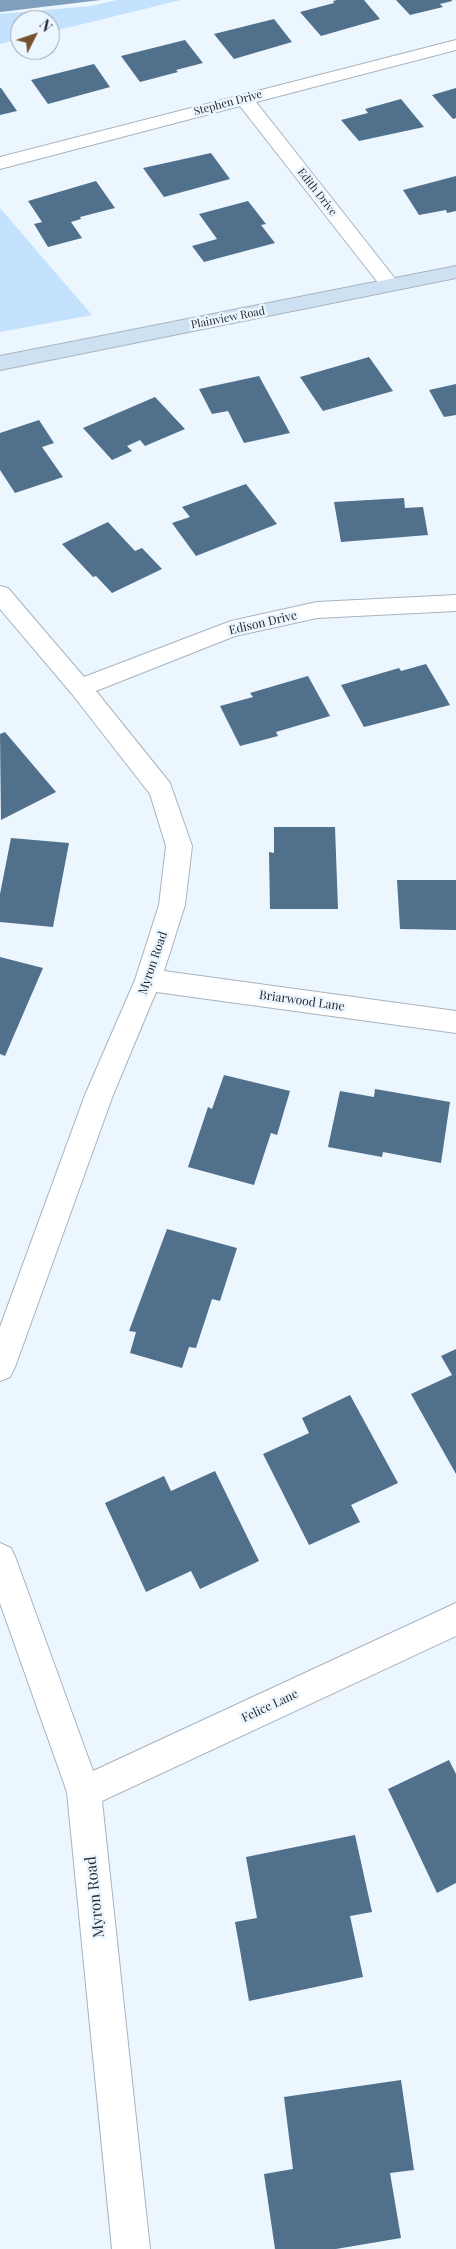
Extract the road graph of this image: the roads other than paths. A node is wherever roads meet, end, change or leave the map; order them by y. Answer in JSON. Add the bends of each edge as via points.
{"nodes":[{"id":1,"x":456,"y":45,"type":"edge"},
{"id":2,"x":244,"y":99,"type":"junction"},
{"id":3,"x":0,"y":163,"type":"edge"},
{"id":4,"x":456,"y":272,"type":"edge"},
{"id":5,"x":390,"y":285,"type":"junction"},
{"id":6,"x":0,"y":363,"type":"edge"},
{"id":7,"x":0,"y":594,"type":"edge"},
{"id":8,"x":456,"y":602,"type":"edge"},
{"id":9,"x":80,"y":688,"type":"junction"},
{"id":10,"x":148,"y":980,"type":"junction"},
{"id":11,"x":456,"y":1022,"type":"edge"},
{"id":12,"x":0,"y":1367,"type":"edge"},
{"id":13,"x":0,"y":1559,"type":"edge"},
{"id":14,"x":456,"y":1619,"type":"edge"},
{"id":15,"x":84,"y":1792,"type":"junction"},
{"id":16,"x":131,"y":2249,"type":"edge"}],
"edges":[{"from":1,"to":2,"type":"street","name":"Stephen Drive"},
{"from":2,"to":3,"type":"street","name":"Stephen Drive"},
{"from":2,"to":5,"type":"street","name":"Edith Drive"},
{"from":4,"to":5,"type":"main road","name":"Plainview Road"},
{"from":5,"to":6,"type":"main road","name":"Plainview Road"},
{"from":7,"to":9,"type":"street","name":"Myron Road"},
{"from":8,"to":9,"type":"street","name":"Edison Drive","via":[[317,610],[231,629]]},
{"from":9,"to":10,"type":"street","name":"Myron Road","via":[[161,790],[179,846],[172,905]]},
{"from":10,"to":11,"type":"street","name":"Briarwood Lane"},
{"from":10,"to":12,"type":"street","name":"Myron Road","via":[[99,1094]]},
{"from":13,"to":15,"type":"street","name":"Myron Road"},
{"from":14,"to":15,"type":"street","name":"Felice Lane"},
{"from":15,"to":16,"type":"street","name":"Myron Road"}]}
